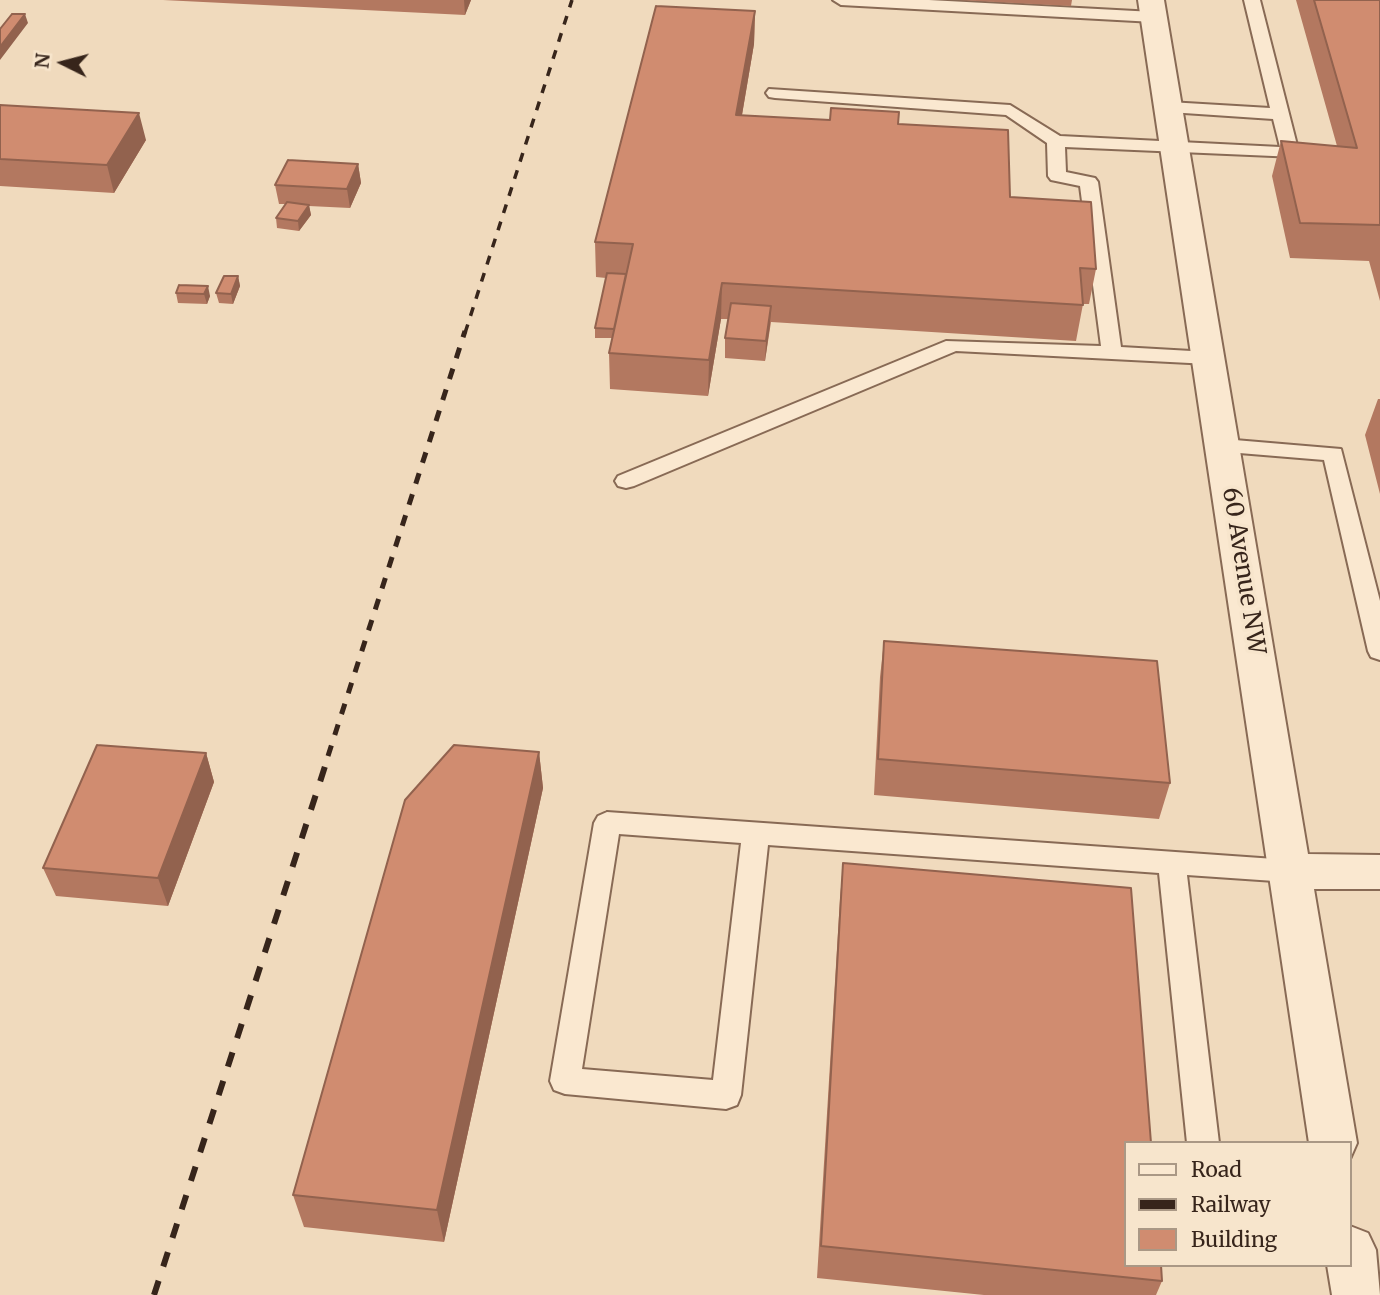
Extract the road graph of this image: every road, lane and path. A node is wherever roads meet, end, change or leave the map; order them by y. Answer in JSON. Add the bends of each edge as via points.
{"nodes":[{"id":1,"x":841,"y":0,"type":"edge"},
{"id":2,"x":1252,"y":0,"type":"edge"},
{"id":3,"x":1091,"y":7,"type":"edge"},
{"id":4,"x":1152,"y":9,"type":"edge"},
{"id":5,"x":775,"y":93,"type":"dead end"},
{"id":6,"x":1168,"y":107,"type":"junction"},
{"id":7,"x":1280,"y":114,"type":"junction"},
{"id":8,"x":1056,"y":141,"type":"junction"},
{"id":9,"x":1175,"y":147,"type":"junction"},
{"id":10,"x":1112,"y":353,"type":"junction"},
{"id":11,"x":1209,"y":358,"type":"junction"},
{"id":12,"x":1223,"y":446,"type":"junction"},
{"id":13,"x":626,"y":481,"type":"dead end"},
{"id":14,"x":1380,"y":652,"type":"edge"},
{"id":15,"x":756,"y":834,"type":"junction"},
{"id":16,"x":1172,"y":863,"type":"junction"},
{"id":17,"x":1289,"y":871,"type":"junction"},
{"id":18,"x":1380,"y":872,"type":"edge"},
{"id":19,"x":1203,"y":1141,"type":"edge"},
{"id":20,"x":1333,"y":1141,"type":"edge"}],
"edges":[{"from":1,"to":3,"type":"lane"},
{"from":2,"to":7,"type":"lane"},
{"from":3,"to":4,"type":"lane"},
{"from":4,"to":6,"type":"street","name":"60 Avenue NW"},
{"from":5,"to":8,"type":"lane","via":[[1010,110]]},
{"from":6,"to":7,"type":"lane"},
{"from":6,"to":9,"type":"street","name":"60 Avenue NW"},
{"from":7,"to":9,"type":"lane","via":[[1290,153]]},
{"from":8,"to":9,"type":"lane"},
{"from":8,"to":10,"type":"lane","via":[[1057,176],[1089,182]]},
{"from":9,"to":11,"type":"street","name":"60 Avenue NW"},
{"from":10,"to":11,"type":"lane"},
{"from":10,"to":13,"type":"lane","via":[[953,345]]},
{"from":11,"to":12,"type":"street","name":"60 Avenue NW"},
{"from":12,"to":14,"type":"lane","via":[[1333,454]]},
{"from":12,"to":17,"type":"street","name":"60 Avenue NW"},
{"from":15,"to":15,"type":"lane","via":[[607,823],[565,1081],[726,1095]]},
{"from":15,"to":16,"type":"lane"},
{"from":16,"to":17,"type":"lane"},
{"from":16,"to":19,"type":"lane"},
{"from":17,"to":18,"type":"street"},
{"from":17,"to":20,"type":"street","name":"60 Avenue NW"}]}
